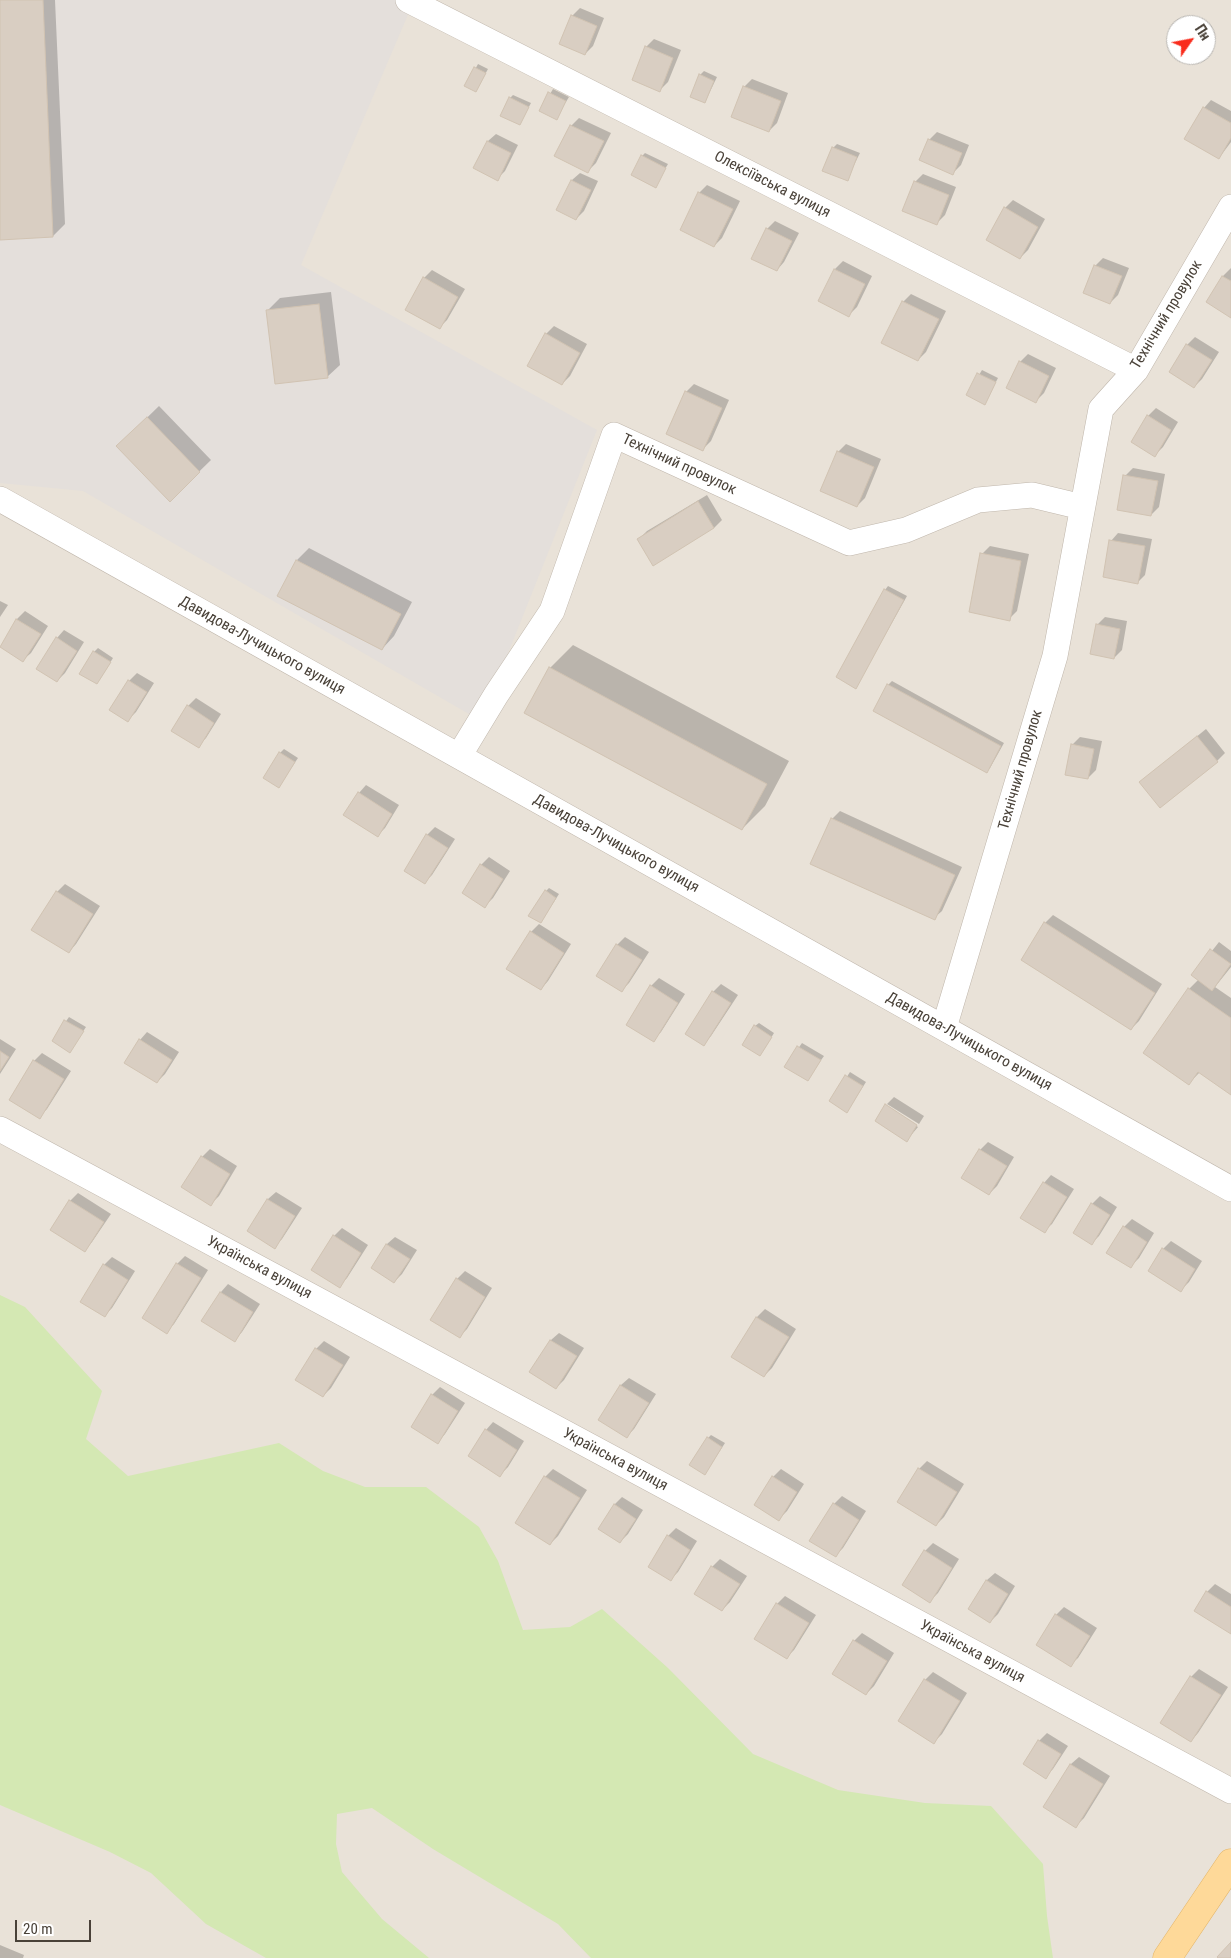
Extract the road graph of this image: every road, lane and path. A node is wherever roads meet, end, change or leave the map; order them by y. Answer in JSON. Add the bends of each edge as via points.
{"nodes":[{"id":1,"x":408,"y":0,"type":"edge"},
{"id":2,"x":1231,"y":207,"type":"edge"},
{"id":3,"x":1136,"y":370,"type":"junction"},
{"id":4,"x":0,"y":499,"type":"edge"},
{"id":5,"x":1082,"y":507,"type":"junction"},
{"id":6,"x":460,"y":756,"type":"junction"},
{"id":7,"x":944,"y":1028,"type":"junction"},
{"id":8,"x":0,"y":1129,"type":"edge"},
{"id":9,"x":1231,"y":1189,"type":"edge"},
{"id":10,"x":1231,"y":1791,"type":"edge"},
{"id":11,"x":1231,"y":1863,"type":"edge"},
{"id":12,"x":1167,"y":1958,"type":"edge"}],
"edges":[{"from":1,"to":3,"type":"street","name":"Олексіївська вулиця"},
{"from":2,"to":3,"type":"street","name":"Технічний провулок"},
{"from":3,"to":5,"type":"street","name":"Технічний провулок","via":[[1101,409]]},
{"from":4,"to":6,"type":"street","name":"Давидова-Лучицького вулиця"},
{"from":5,"to":6,"type":"street","name":"Технічний провулок","via":[[1032,495],[978,500],[906,530],[849,543],[614,435],[552,612],[496,695]]},
{"from":5,"to":7,"type":"street","name":"Технічний провулок","via":[[1055,656]]},
{"from":6,"to":7,"type":"street","name":"Давидова-Лучицького вулиця"},
{"from":7,"to":9,"type":"street","name":"Давидова-Лучицького вулиця"},
{"from":8,"to":10,"type":"street","name":"Українська вулиця"},
{"from":11,"to":12,"type":"main road"}]}
